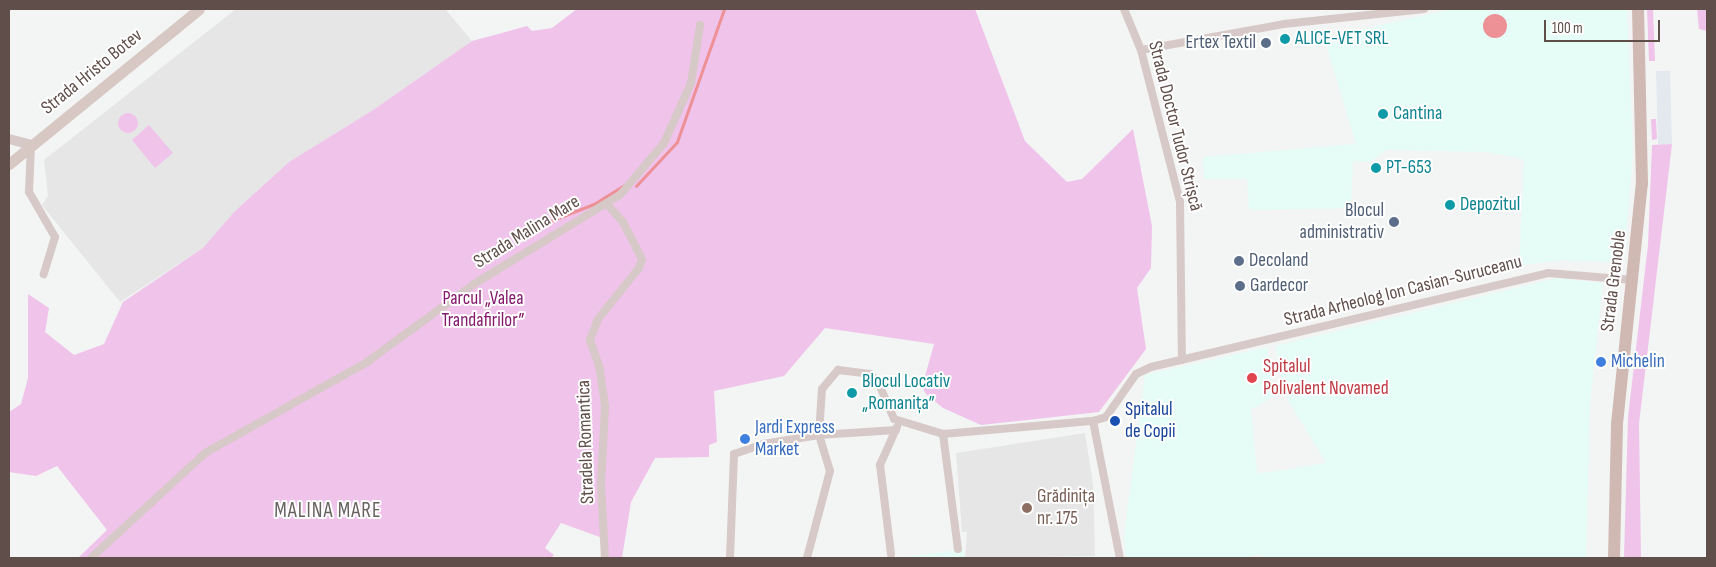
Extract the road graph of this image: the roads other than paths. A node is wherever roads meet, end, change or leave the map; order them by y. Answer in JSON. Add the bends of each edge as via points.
{"nodes":[{"id":1,"x":199,"y":9,"type":"edge"},
{"id":2,"x":1124,"y":9,"type":"edge"},
{"id":3,"x":1424,"y":9,"type":"edge"},
{"id":4,"x":1638,"y":9,"type":"edge"},
{"id":5,"x":700,"y":25,"type":"dead end"},
{"id":6,"x":1141,"y":50,"type":"junction"},
{"id":7,"x":9,"y":139,"type":"edge"},
{"id":8,"x":31,"y":145,"type":"junction"},
{"id":9,"x":9,"y":164,"type":"edge"},
{"id":10,"x":607,"y":204,"type":"junction"},
{"id":11,"x":44,"y":274,"type":"dead end"},
{"id":12,"x":1633,"y":280,"type":"junction"},
{"id":13,"x":1182,"y":360,"type":"junction"},
{"id":14,"x":1092,"y":421,"type":"junction"},
{"id":15,"x":898,"y":427,"type":"junction"},
{"id":16,"x":943,"y":434,"type":"junction"},
{"id":17,"x":819,"y":435,"type":"junction"},
{"id":18,"x":958,"y":550,"type":"dead end"},
{"id":19,"x":891,"y":554,"type":"dead end"},
{"id":20,"x":91,"y":558,"type":"edge"},
{"id":21,"x":605,"y":558,"type":"edge"},
{"id":22,"x":730,"y":558,"type":"edge"},
{"id":23,"x":808,"y":558,"type":"edge"},
{"id":24,"x":1120,"y":558,"type":"edge"},
{"id":25,"x":1614,"y":558,"type":"edge"}],
"edges":[{"from":1,"to":8,"type":"main road","name":"Strada Hristo Botev"},
{"from":2,"to":6,"type":"street","name":"Strada Doctor Tudor Strișcă"},
{"from":3,"to":6,"type":"street","via":[[1284,24]]},
{"from":4,"to":12,"type":"main road","name":"Strada Grenoble","via":[[1643,156]]},
{"from":5,"to":10,"type":"street","name":"Strada Malina Mare","via":[[691,83],[664,143],[648,167]]},
{"from":6,"to":13,"type":"street","name":"Strada Doctor Tudor Strișcă","via":[[1180,202]]},
{"from":7,"to":8,"type":"street"},
{"from":8,"to":9,"type":"main road","name":"Strada Hristo Botev"},
{"from":8,"to":11,"type":"street","via":[[29,192],[56,237]]},
{"from":10,"to":20,"type":"street","name":"Strada Malina Mare","via":[[474,284],[367,362],[205,453]]},
{"from":10,"to":21,"type":"street","name":"Stradela Romantica","via":[[623,222],[642,258],[639,268],[598,319],[590,340],[600,369],[605,406],[601,485]]},
{"from":12,"to":13,"type":"street","name":"Strada Arheolog Ion Casian-Suruceanu","via":[[1548,273]]},
{"from":12,"to":25,"type":"main road","name":"Strada Grenoble","via":[[1617,424]]},
{"from":13,"to":14,"type":"street","via":[[1140,370],[1106,417]]},
{"from":14,"to":16,"type":"street"},
{"from":14,"to":24,"type":"street"},
{"from":15,"to":16,"type":"street"},
{"from":15,"to":17,"type":"street"},
{"from":15,"to":17,"type":"street","via":[[875,378],[846,369],[832,375],[822,389]]},
{"from":15,"to":19,"type":"street","via":[[880,465]]},
{"from":16,"to":18,"type":"street"},
{"from":17,"to":22,"type":"street","via":[[763,444],[734,454]]},
{"from":17,"to":23,"type":"street","via":[[830,471]]}]}
